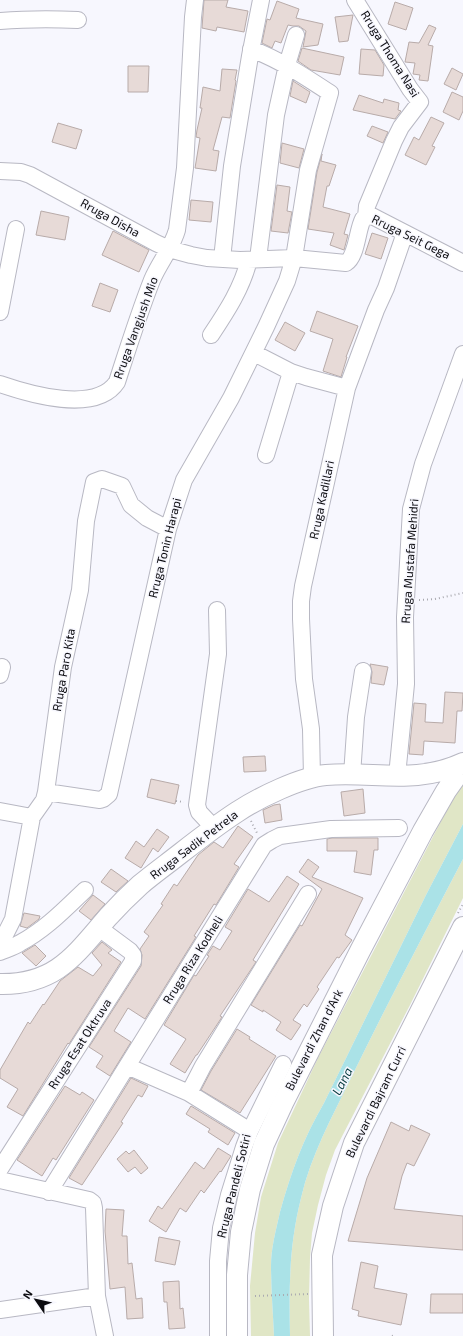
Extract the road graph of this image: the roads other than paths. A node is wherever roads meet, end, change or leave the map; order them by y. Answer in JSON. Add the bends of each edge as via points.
{"nodes":[{"id":1,"x":195,"y":0,"type":"edge"},
{"id":2,"x":261,"y":0,"type":"edge"},
{"id":3,"x":355,"y":0,"type":"edge"},
{"id":4,"x":78,"y":20,"type":"dead end"},
{"id":5,"x":0,"y":21,"type":"edge"},
{"id":6,"x":296,"y":35,"type":"dead end"},
{"id":7,"x":251,"y":49,"type":"junction"},
{"id":8,"x":287,"y":65,"type":"junction"},
{"id":9,"x":0,"y":171,"type":"edge"},
{"id":10,"x":366,"y":216,"type":"junction"},
{"id":11,"x":16,"y":229,"type":"dead end"},
{"id":12,"x":404,"y":233,"type":"junction"},
{"id":13,"x":169,"y":249,"type":"junction"},
{"id":14,"x":294,"y":258,"type":"junction"},
{"id":15,"x":222,"y":259,"type":"junction"},
{"id":16,"x":253,"y":259,"type":"junction"},
{"id":17,"x":463,"y":263,"type":"edge"},
{"id":18,"x":0,"y":312,"type":"edge"},
{"id":19,"x":211,"y":335,"type":"dead end"},
{"id":20,"x":254,"y":352,"type":"junction"},
{"id":21,"x":463,"y":354,"type":"edge"},
{"id":22,"x":291,"y":372,"type":"junction"},
{"id":23,"x":0,"y":384,"type":"edge"},
{"id":24,"x":347,"y":388,"type":"junction"},
{"id":25,"x":266,"y":455,"type":"dead end"},
{"id":26,"x":168,"y":529,"type":"junction"},
{"id":27,"x":217,"y":610,"type":"dead end"},
{"id":28,"x":363,"y":671,"type":"dead end"},
{"id":29,"x":463,"y":763,"type":"edge"},
{"id":30,"x":463,"y":767,"type":"edge"},
{"id":31,"x":352,"y":775,"type":"junction"},
{"id":32,"x":397,"y":776,"type":"junction"},
{"id":33,"x":420,"y":776,"type":"junction"},
{"id":34,"x":312,"y":778,"type":"junction"},
{"id":35,"x":46,"y":792,"type":"junction"},
{"id":36,"x":0,"y":811,"type":"edge"},
{"id":37,"x":434,"y":813,"type":"junction"},
{"id":38,"x":32,"y":817,"type":"junction"},
{"id":39,"x":214,"y":828,"type":"junction"},
{"id":40,"x":399,"y":828,"type":"dead end"},
{"id":41,"x":85,"y":890,"type":"dead end"},
{"id":42,"x":308,"y":894,"type":"dead end"},
{"id":43,"x":463,"y":927,"type":"edge"},
{"id":44,"x":99,"y":928,"type":"junction"},
{"id":45,"x":0,"y":946,"type":"edge"},
{"id":46,"x":0,"y":952,"type":"edge"},
{"id":47,"x":0,"y":984,"type":"edge"},
{"id":48,"x":283,"y":1064,"type":"dead end"},
{"id":49,"x":128,"y":1066,"type":"junction"},
{"id":50,"x":189,"y":1093,"type":"junction"},
{"id":51,"x":250,"y":1131,"type":"junction"},
{"id":52,"x":0,"y":1169,"type":"edge"},
{"id":53,"x":0,"y":1180,"type":"edge"},
{"id":54,"x":49,"y":1192,"type":"junction"},
{"id":55,"x":97,"y":1296,"type":"junction"},
{"id":56,"x":0,"y":1310,"type":"edge"},
{"id":57,"x":105,"y":1336,"type":"edge"},
{"id":58,"x":218,"y":1336,"type":"edge"},
{"id":59,"x":237,"y":1336,"type":"edge"},
{"id":60,"x":323,"y":1336,"type":"edge"}],
"edges":[{"from":1,"to":13,"type":"street","name":"Rruga Vangjush Mio","via":[[185,168],[177,230]]},
{"from":2,"to":7,"type":"street"},
{"from":3,"to":10,"type":"street","name":"Rruga Thoma Nasi","via":[[420,102],[394,141],[367,206]]},
{"from":4,"to":5,"type":"street"},
{"from":6,"to":8,"type":"street"},
{"from":7,"to":8,"type":"street"},
{"from":7,"to":15,"type":"street","via":[[232,166]]},
{"from":8,"to":14,"type":"street","name":"Rruga Tonin Harapi","via":[[330,93],[308,170]]},
{"from":8,"to":16,"type":"street","via":[[276,115]]},
{"from":9,"to":13,"type":"street","name":"Rruga Disha","via":[[30,175]]},
{"from":10,"to":12,"type":"street","name":"Rruga Seit Gega","via":[[375,217]]},
{"from":10,"to":14,"type":"street","name":"Rruga Seit Gega","via":[[349,261],[341,263]]},
{"from":11,"to":18,"type":"street"},
{"from":12,"to":17,"type":"street","name":"Rruga Seit Gega"},
{"from":12,"to":24,"type":"street","name":"Rruga Kadillari","via":[[386,288]]},
{"from":13,"to":15,"type":"street","name":"Rruga Disha","via":[[191,256]]},
{"from":13,"to":23,"type":"street","name":"Rruga Vangjush Mio","via":[[153,278],[117,382],[108,392],[84,399],[53,398]]},
{"from":14,"to":16,"type":"street","name":"Rruga Seit Gega"},
{"from":14,"to":20,"type":"street","name":"Rruga Tonin Harapi","via":[[284,288]]},
{"from":15,"to":16,"type":"street","name":"Rruga Seit Gega"},
{"from":16,"to":19,"type":"street","via":[[232,302]]},
{"from":20,"to":22,"type":"street"},
{"from":20,"to":26,"type":"street","name":"Rruga Tonin Harapi","via":[[184,480]]},
{"from":21,"to":32,"type":"street","name":"Rruga Mustafa Mehidri","via":[[423,464],[411,509],[405,626],[406,684]]},
{"from":22,"to":24,"type":"street"},
{"from":22,"to":25,"type":"street"},
{"from":24,"to":34,"type":"street","name":"Rruga Kadillari","via":[[301,601],[304,679],[311,729]]},
{"from":26,"to":35,"type":"street","name":"Rruga Tonin Harapi","via":[[109,794],[100,800]]},
{"from":26,"to":35,"type":"street","name":"Rruga Paro Kita","via":[[135,509],[122,486],[102,479],[94,482],[86,521],[80,590],[63,667]]},
{"from":27,"to":39,"type":"street","via":[[218,654],[197,805],[199,812]]},
{"from":28,"to":31,"type":"street","via":[[356,718]]},
{"from":29,"to":33,"type":"main road","name":"Rruga Sadik Petrela","via":[[448,770]]},
{"from":30,"to":37,"type":"main road","name":"Bulevardi Zhan d'Ark"},
{"from":31,"to":32,"type":"main road","name":"Rruga Sadik Petrela"},
{"from":31,"to":34,"type":"main road","name":"Rruga Sadik Petrela","via":[[325,775]]},
{"from":32,"to":33,"type":"main road","name":"Rruga Sadik Petrela"},
{"from":33,"to":37,"type":"main road","via":[[429,782],[433,789]]},
{"from":34,"to":39,"type":"main road","name":"Rruga Sadik Petrela","via":[[245,807]]},
{"from":35,"to":38,"type":"street","name":"Rruga Paro Kita","via":[[44,800]]},
{"from":36,"to":38,"type":"street"},
{"from":37,"to":59,"type":"main road","name":"Bulevardi Zhan d'Ark","via":[[360,951],[264,1144],[250,1189],[241,1232],[237,1275]]},
{"from":38,"to":45,"type":"street","name":"Rruga Paro Kita","via":[[13,920]]},
{"from":39,"to":44,"type":"main road","name":"Rruga Sadik Petrela","via":[[141,884]]},
{"from":40,"to":49,"type":"street","name":"Rruga Riza Kodheli","via":[[331,829],[280,836],[264,846]]},
{"from":41,"to":46,"type":"street","via":[[35,934]]},
{"from":42,"to":50,"type":"street"},
{"from":43,"to":60,"type":"main road","name":"Bulevardi Bajram Curri","via":[[354,1143],[342,1175],[322,1255]]},
{"from":44,"to":47,"type":"main road","name":"Rruga Sadik Petrela","via":[[73,958],[54,972],[43,978],[22,983]]},
{"from":44,"to":52,"type":"street","name":"Rruga Esat Oktruva","via":[[130,951],[133,955],[132,961]]},
{"from":48,"to":51,"type":"street"},
{"from":49,"to":50,"type":"street","name":"Rruga Pandeli Sotiri"},
{"from":49,"to":54,"type":"street","name":"Rruga Riza Kodheli"},
{"from":50,"to":51,"type":"street","name":"Rruga Pandeli Sotiri"},
{"from":51,"to":58,"type":"street","name":"Rruga Pandeli Sotiri","via":[[221,1228],[218,1261]]},
{"from":53,"to":54,"type":"street"},
{"from":54,"to":55,"type":"street","via":[[89,1200],[93,1204]]},
{"from":55,"to":56,"type":"street"},
{"from":55,"to":57,"type":"street"}]}
